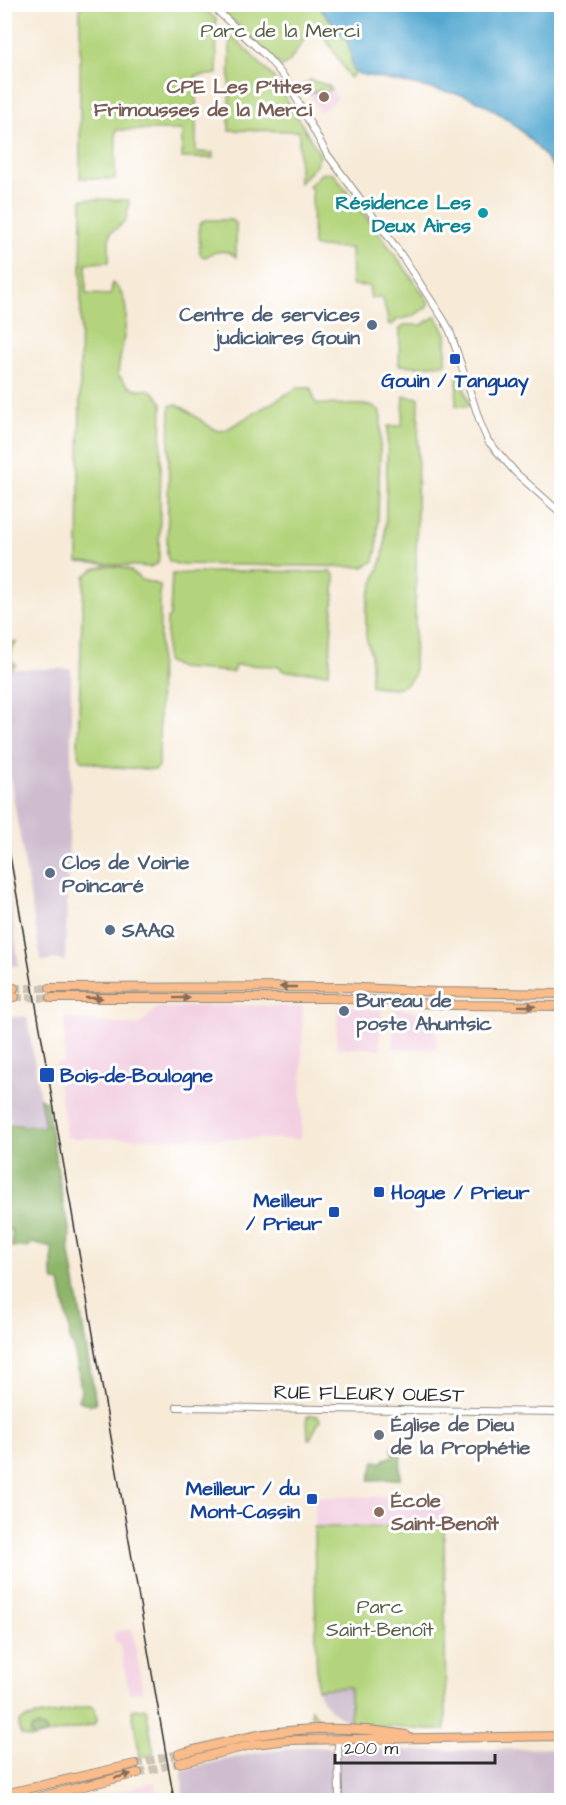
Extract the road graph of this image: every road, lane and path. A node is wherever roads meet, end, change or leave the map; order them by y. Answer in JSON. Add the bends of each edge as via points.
{"nodes":[{"id":1,"x":210,"y":4,"type":"edge"},
{"id":2,"x":561,"y":513,"type":"edge"},
{"id":3,"x":4,"y":988,"type":"edge"},
{"id":4,"x":14,"y":988,"type":"tunnel mouth"},
{"id":5,"x":50,"y":988,"type":"tunnel mouth"},
{"id":6,"x":561,"y":994,"type":"edge"},
{"id":7,"x":4,"y":997,"type":"edge"},
{"id":8,"x":15,"y":997,"type":"tunnel mouth"},
{"id":9,"x":51,"y":998,"type":"tunnel mouth"},
{"id":10,"x":561,"y":1006,"type":"edge"},
{"id":11,"x":177,"y":1407,"type":"dead end"},
{"id":12,"x":561,"y":1412,"type":"edge"},
{"id":13,"x":561,"y":1736,"type":"edge"},
{"id":14,"x":419,"y":1737,"type":"junction"},
{"id":15,"x":338,"y":1740,"type":"junction"},
{"id":16,"x":8,"y":1796,"type":"edge"},
{"id":17,"x":26,"y":1800,"type":"edge"},
{"id":18,"x":339,"y":1800,"type":"edge"}],
"edges":[{"from":1,"to":2,"type":"street","via":[[285,78],[327,154],[444,320],[488,441],[516,473]]},
{"from":3,"to":4,"type":"main road"},
{"from":6,"to":5,"type":"main road","one_way":true,"via":[[342,987]]},
{"from":7,"to":8,"type":"main road"},
{"from":9,"to":10,"type":"main road","one_way":true,"via":[[338,998]]},
{"from":11,"to":12,"type":"street","name":"RUE FLEURY OUEST"},
{"from":13,"to":14,"type":"main road"},
{"from":14,"to":15,"type":"main road"},
{"from":14,"to":15,"type":"main road","via":[[374,1730],[295,1731],[261,1735],[179,1758],[269,1742]]},
{"from":15,"to":18,"type":"street"},
{"from":17,"to":16,"type":"main road","one_way":true,"via":[[136,1768]]}]}
